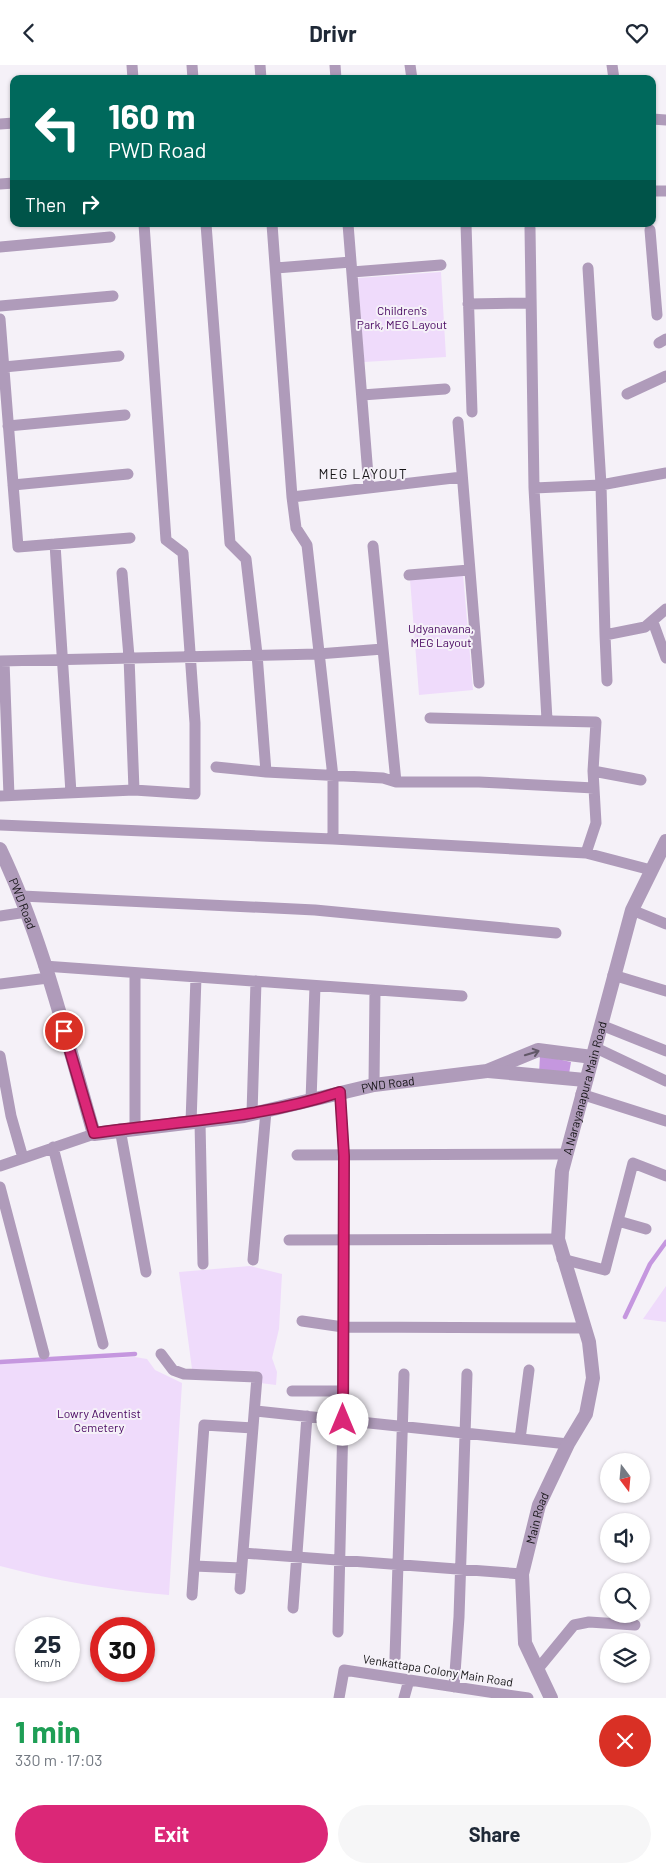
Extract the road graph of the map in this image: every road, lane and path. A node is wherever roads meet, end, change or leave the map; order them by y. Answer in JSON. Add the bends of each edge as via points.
{"nodes":[{"id":1,"x":144,"y":227,"type":"edge"},
{"id":2,"x":206,"y":227,"type":"edge"},
{"id":3,"x":272,"y":227,"type":"edge"},
{"id":4,"x":348,"y":227,"type":"edge"},
{"id":5,"x":466,"y":227,"type":"edge"},
{"id":6,"x":530,"y":228,"type":"dead end"},
{"id":7,"x":650,"y":230,"type":"dead end"},
{"id":8,"x":110,"y":237,"type":"dead end"},
{"id":9,"x":0,"y":247,"type":"edge"},
{"id":10,"x":441,"y":265,"type":"dead end"},
{"id":11,"x":351,"y":267,"type":"junction"},
{"id":12,"x":276,"y":269,"type":"junction"},
{"id":13,"x":588,"y":269,"type":"dead end"},
{"id":14,"x":666,"y":271,"type":"edge"},
{"id":15,"x":654,"y":273,"type":"junction"},
{"id":16,"x":113,"y":296,"type":"dead end"},
{"id":17,"x":530,"y":303,"type":"junction"},
{"id":18,"x":468,"y":304,"type":"junction"},
{"id":19,"x":0,"y":306,"type":"edge"},
{"id":20,"x":657,"y":315,"type":"dead end"},
{"id":21,"x":0,"y":319,"type":"edge"},
{"id":22,"x":119,"y":356,"type":"dead end"},
{"id":23,"x":4,"y":367,"type":"junction"},
{"id":24,"x":666,"y":376,"type":"edge"},
{"id":25,"x":444,"y":389,"type":"dead end"},
{"id":26,"x":627,"y":394,"type":"dead end"},
{"id":27,"x":362,"y":395,"type":"junction"},
{"id":28,"x":472,"y":412,"type":"dead end"},
{"id":29,"x":125,"y":415,"type":"dead end"},
{"id":30,"x":5,"y":420,"type":"edge"},
{"id":31,"x":458,"y":422,"type":"dead end"},
{"id":32,"x":666,"y":473,"type":"edge"},
{"id":33,"x":128,"y":474,"type":"dead end"},
{"id":34,"x":462,"y":477,"type":"junction"},
{"id":35,"x":13,"y":485,"type":"junction"},
{"id":36,"x":601,"y":485,"type":"junction"},
{"id":37,"x":369,"y":488,"type":"junction"},
{"id":38,"x":534,"y":488,"type":"junction"},
{"id":39,"x":292,"y":497,"type":"junction"},
{"id":40,"x":130,"y":537,"type":"dead end"},
{"id":41,"x":55,"y":544,"type":"junction"},
{"id":42,"x":372,"y":546,"type":"dead end"},
{"id":43,"x":470,"y":570,"type":"junction"},
{"id":44,"x":122,"y":573,"type":"dead end"},
{"id":45,"x":409,"y":575,"type":"dead end"},
{"id":46,"x":666,"y":609,"type":"edge"},
{"id":47,"x":652,"y":622,"type":"junction"},
{"id":48,"x":606,"y":635,"type":"junction"},
{"id":49,"x":383,"y":649,"type":"junction"},
{"id":50,"x":257,"y":654,"type":"junction"},
{"id":51,"x":318,"y":654,"type":"junction"},
{"id":52,"x":190,"y":656,"type":"junction"},
{"id":53,"x":129,"y":657,"type":"junction"},
{"id":54,"x":666,"y":658,"type":"edge"},
{"id":55,"x":64,"y":659,"type":"junction"},
{"id":56,"x":1,"y":660,"type":"edge"},
{"id":57,"x":607,"y":681,"type":"dead end"},
{"id":58,"x":479,"y":683,"type":"dead end"},
{"id":59,"x":430,"y":718,"type":"dead end"},
{"id":60,"x":547,"y":719,"type":"junction"},
{"id":61,"x":216,"y":767,"type":"dead end"},
{"id":62,"x":594,"y":771,"type":"junction"},
{"id":63,"x":266,"y":773,"type":"junction"},
{"id":64,"x":333,"y":777,"type":"junction"},
{"id":65,"x":641,"y":780,"type":"dead end"},
{"id":66,"x":396,"y":782,"type":"junction"},
{"id":67,"x":594,"y":789,"type":"junction"},
{"id":68,"x":134,"y":791,"type":"junction"},
{"id":69,"x":72,"y":793,"type":"junction"},
{"id":70,"x":5,"y":796,"type":"edge"},
{"id":71,"x":0,"y":825,"type":"edge"},
{"id":72,"x":333,"y":839,"type":"junction"},
{"id":73,"x":666,"y":841,"type":"edge"},
{"id":74,"x":1,"y":851,"type":"edge"},
{"id":75,"x":586,"y":853,"type":"junction"},
{"id":76,"x":651,"y":870,"type":"junction"},
{"id":77,"x":22,"y":896,"type":"junction"},
{"id":78,"x":632,"y":910,"type":"junction"},
{"id":79,"x":27,"y":912,"type":"junction"},
{"id":80,"x":0,"y":917,"type":"edge"},
{"id":81,"x":666,"y":924,"type":"edge"},
{"id":82,"x":556,"y":933,"type":"dead end"},
{"id":83,"x":46,"y":972,"type":"junction"},
{"id":84,"x":135,"y":973,"type":"junction"},
{"id":85,"x":613,"y":975,"type":"junction"},
{"id":86,"x":196,"y":977,"type":"junction"},
{"id":87,"x":256,"y":981,"type":"junction"},
{"id":88,"x":0,"y":984,"type":"edge"},
{"id":89,"x":315,"y":986,"type":"junction"},
{"id":90,"x":375,"y":990,"type":"junction"},
{"id":91,"x":666,"y":991,"type":"edge"},
{"id":92,"x":462,"y":996,"type":"dead end"},
{"id":93,"x":601,"y":1025,"type":"junction"},
{"id":94,"x":666,"y":1051,"type":"edge"},
{"id":95,"x":594,"y":1053,"type":"junction"},
{"id":96,"x":0,"y":1056,"type":"edge"},
{"id":97,"x":487,"y":1071,"type":"junction"},
{"id":98,"x":585,"y":1080,"type":"junction"},
{"id":99,"x":666,"y":1081,"type":"edge"},
{"id":100,"x":374,"y":1085,"type":"junction"},
{"id":101,"x":340,"y":1092,"type":"junction"},
{"id":102,"x":581,"y":1094,"type":"junction"},
{"id":103,"x":311,"y":1101,"type":"junction"},
{"id":104,"x":266,"y":1111,"type":"junction"},
{"id":105,"x":252,"y":1114,"type":"junction"},
{"id":106,"x":666,"y":1121,"type":"edge"},
{"id":107,"x":196,"y":1122,"type":"junction"},
{"id":108,"x":135,"y":1127,"type":"junction"},
{"id":109,"x":120,"y":1129,"type":"junction"},
{"id":110,"x":94,"y":1133,"type":"junction"},
{"id":111,"x":53,"y":1147,"type":"junction"},
{"id":112,"x":566,"y":1154,"type":"junction"},
{"id":113,"x":297,"y":1155,"type":"dead end"},
{"id":114,"x":344,"y":1156,"type":"junction"},
{"id":115,"x":23,"y":1158,"type":"junction"},
{"id":116,"x":0,"y":1166,"type":"edge"},
{"id":117,"x":666,"y":1176,"type":"edge"},
{"id":118,"x":0,"y":1187,"type":"edge"},
{"id":119,"x":618,"y":1221,"type":"junction"},
{"id":120,"x":646,"y":1229,"type":"dead end"},
{"id":121,"x":558,"y":1239,"type":"junction"},
{"id":122,"x":289,"y":1240,"type":"dead end"},
{"id":123,"x":343,"y":1241,"type":"junction"},
{"id":124,"x":562,"y":1259,"type":"junction"},
{"id":125,"x":254,"y":1260,"type":"dead end"},
{"id":126,"x":203,"y":1264,"type":"dead end"},
{"id":127,"x":146,"y":1272,"type":"dead end"},
{"id":128,"x":302,"y":1321,"type":"dead end"},
{"id":129,"x":343,"y":1327,"type":"junction"},
{"id":130,"x":584,"y":1328,"type":"junction"},
{"id":131,"x":589,"y":1342,"type":"joint"},
{"id":132,"x":103,"y":1344,"type":"dead end"},
{"id":133,"x":44,"y":1354,"type":"dead end"},
{"id":134,"x":161,"y":1354,"type":"dead end"},
{"id":135,"x":529,"y":1369,"type":"dead end"},
{"id":136,"x":404,"y":1374,"type":"dead end"},
{"id":137,"x":467,"y":1374,"type":"dead end"},
{"id":138,"x":292,"y":1391,"type":"dead end"},
{"id":139,"x":343,"y":1391,"type":"junction"},
{"id":140,"x":256,"y":1411,"type":"junction"},
{"id":141,"x":307,"y":1416,"type":"junction"},
{"id":142,"x":343,"y":1420,"type":"junction"},
{"id":143,"x":403,"y":1427,"type":"junction"},
{"id":144,"x":253,"y":1429,"type":"junction"},
{"id":145,"x":464,"y":1433,"type":"junction"},
{"id":146,"x":520,"y":1439,"type":"junction"},
{"id":147,"x":568,"y":1445,"type":"junction"},
{"id":148,"x":243,"y":1553,"type":"junction"},
{"id":149,"x":297,"y":1557,"type":"junction"},
{"id":150,"x":341,"y":1560,"type":"junction"},
{"id":151,"x":400,"y":1565,"type":"junction"},
{"id":152,"x":194,"y":1566,"type":"junction"},
{"id":153,"x":241,"y":1568,"type":"junction"},
{"id":154,"x":459,"y":1569,"type":"junction"},
{"id":155,"x":522,"y":1574,"type":"junction"},
{"id":156,"x":240,"y":1589,"type":"dead end"},
{"id":157,"x":192,"y":1595,"type":"dead end"},
{"id":158,"x":293,"y":1608,"type":"dead end"},
{"id":159,"x":634,"y":1625,"type":"dead end"},
{"id":160,"x":338,"y":1632,"type":"dead end"},
{"id":161,"x":395,"y":1658,"type":"dead end"},
{"id":162,"x":536,"y":1670,"type":"junction"},
{"id":163,"x":409,"y":1680,"type":"junction"},
{"id":164,"x":461,"y":1691,"type":"edge"},
{"id":165,"x":516,"y":1697,"type":"edge"},
{"id":166,"x":339,"y":1698,"type":"edge"},
{"id":167,"x":404,"y":1698,"type":"edge"},
{"id":168,"x":528,"y":1698,"type":"edge"},
{"id":169,"x":551,"y":1698,"type":"edge"}],
"edges":[{"from":1,"to":52,"type":"street","via":[[166,540],[183,553]]},
{"from":2,"to":50,"type":"street","via":[[230,543],[246,559]]},
{"from":3,"to":12,"type":"street"},
{"from":4,"to":11,"type":"street"},
{"from":5,"to":18,"type":"street"},
{"from":6,"to":17,"type":"street"},
{"from":7,"to":15,"type":"street"},
{"from":8,"to":9,"type":"street"},
{"from":10,"to":11,"type":"street"},
{"from":11,"to":12,"type":"street"},
{"from":11,"to":27,"type":"street"},
{"from":12,"to":39,"type":"street"},
{"from":13,"to":36,"type":"street"},
{"from":14,"to":15,"type":"street"},
{"from":15,"to":20,"type":"street"},
{"from":16,"to":19,"type":"street"},
{"from":17,"to":18,"type":"street"},
{"from":17,"to":38,"type":"street"},
{"from":18,"to":28,"type":"street"},
{"from":21,"to":23,"type":"street"},
{"from":22,"to":23,"type":"street"},
{"from":23,"to":30,"type":"street"},
{"from":24,"to":26,"type":"street"},
{"from":25,"to":27,"type":"street"},
{"from":27,"to":37,"type":"street"},
{"from":29,"to":30,"type":"street"},
{"from":30,"to":35,"type":"street"},
{"from":31,"to":34,"type":"street"},
{"from":32,"to":36,"type":"street"},
{"from":33,"to":35,"type":"street"},
{"from":34,"to":37,"type":"street"},
{"from":34,"to":43,"type":"street"},
{"from":35,"to":41,"type":"street","via":[[18,547]]},
{"from":36,"to":38,"type":"street"},
{"from":36,"to":48,"type":"street"},
{"from":37,"to":39,"type":"street"},
{"from":38,"to":60,"type":"street"},
{"from":39,"to":51,"type":"street","via":[[296,528],[307,545]]},
{"from":40,"to":41,"type":"street"},
{"from":41,"to":55,"type":"street"},
{"from":42,"to":49,"type":"street"},
{"from":43,"to":45,"type":"street"},
{"from":43,"to":58,"type":"street"},
{"from":44,"to":53,"type":"street"},
{"from":46,"to":47,"type":"street"},
{"from":47,"to":48,"type":"street","via":[[644,627]]},
{"from":47,"to":54,"type":"street"},
{"from":48,"to":57,"type":"street"},
{"from":49,"to":51,"type":"street"},
{"from":49,"to":66,"type":"street"},
{"from":50,"to":51,"type":"street"},
{"from":50,"to":52,"type":"street"},
{"from":50,"to":63,"type":"street"},
{"from":51,"to":64,"type":"street"},
{"from":52,"to":53,"type":"street"},
{"from":52,"to":68,"type":"street","via":[[195,723],[195,793]]},
{"from":53,"to":55,"type":"street"},
{"from":53,"to":68,"type":"street"},
{"from":55,"to":56,"type":"street"},
{"from":55,"to":69,"type":"street"},
{"from":56,"to":70,"type":"street"},
{"from":59,"to":60,"type":"street"},
{"from":60,"to":62,"type":"street","via":[[596,722]]},
{"from":61,"to":63,"type":"street"},
{"from":62,"to":65,"type":"street"},
{"from":62,"to":67,"type":"street"},
{"from":63,"to":64,"type":"street"},
{"from":64,"to":66,"type":"street","via":[[383,778]]},
{"from":64,"to":72,"type":"street"},
{"from":66,"to":67,"type":"street","via":[[479,782]]},
{"from":67,"to":75,"type":"street","via":[[596,823]]},
{"from":68,"to":69,"type":"street"},
{"from":69,"to":70,"type":"street"},
{"from":71,"to":72,"type":"street"},
{"from":72,"to":75,"type":"street"},
{"from":73,"to":76,"type":"street","name":"A Narayanapura Main Road"},
{"from":74,"to":77,"type":"street","name":"PWD Road"},
{"from":75,"to":76,"type":"street"},
{"from":76,"to":78,"type":"street","name":"A Narayanapura Main Road"},
{"from":77,"to":79,"type":"street","name":"PWD Road"},
{"from":77,"to":82,"type":"street","via":[[315,910]]},
{"from":78,"to":81,"type":"street"},
{"from":78,"to":85,"type":"street","name":"A Narayanapura Main Road"},
{"from":79,"to":80,"type":"street"},
{"from":79,"to":83,"type":"street","name":"PWD Road"},
{"from":83,"to":84,"type":"street"},
{"from":83,"to":88,"type":"street"},
{"from":83,"to":110,"type":"street","name":"PWD Road"},
{"from":84,"to":86,"type":"street"},
{"from":84,"to":108,"type":"street"},
{"from":85,"to":91,"type":"street"},
{"from":85,"to":93,"type":"street","name":"A Narayanapura Main Road"},
{"from":86,"to":87,"type":"street"},
{"from":86,"to":107,"type":"street"},
{"from":87,"to":89,"type":"street"},
{"from":87,"to":105,"type":"street"},
{"from":89,"to":90,"type":"street"},
{"from":89,"to":103,"type":"street"},
{"from":90,"to":92,"type":"street"},
{"from":90,"to":100,"type":"street"},
{"from":93,"to":94,"type":"street"},
{"from":93,"to":95,"type":"street","name":"A Narayanapura Main Road"},
{"from":97,"to":95,"type":"street","name":"PWD Road","one_way":true,"via":[[538,1050]]},
{"from":95,"to":98,"type":"street","name":"A Narayanapura Main Road"},
{"from":95,"to":99,"type":"street"},
{"from":96,"to":115,"type":"street"},
{"from":97,"to":98,"type":"street"},
{"from":97,"to":100,"type":"street","name":"PWD Road"},
{"from":98,"to":102,"type":"street","name":"A Narayanapura Main Road"},
{"from":100,"to":101,"type":"street","name":"PWD Road"},
{"from":101,"to":103,"type":"street","name":"PWD Road"},
{"from":101,"to":114,"type":"street"},
{"from":102,"to":106,"type":"street"},
{"from":102,"to":112,"type":"street","name":"A Narayanapura Main Road"},
{"from":103,"to":104,"type":"street","name":"PWD Road"},
{"from":104,"to":105,"type":"street","name":"PWD Road"},
{"from":104,"to":125,"type":"street"},
{"from":105,"to":107,"type":"street","name":"PWD Road"},
{"from":107,"to":108,"type":"street","name":"PWD Road"},
{"from":107,"to":126,"type":"street"},
{"from":108,"to":109,"type":"street","name":"PWD Road"},
{"from":109,"to":110,"type":"street","name":"PWD Road"},
{"from":109,"to":127,"type":"street"},
{"from":110,"to":111,"type":"street"},
{"from":111,"to":115,"type":"street"},
{"from":111,"to":132,"type":"street"},
{"from":112,"to":114,"type":"street"},
{"from":112,"to":121,"type":"street","name":"A Narayanapura Main Road"},
{"from":113,"to":114,"type":"street"},
{"from":114,"to":123,"type":"street"},
{"from":115,"to":116,"type":"street"},
{"from":117,"to":119,"type":"street","via":[[633,1163]]},
{"from":118,"to":133,"type":"street"},
{"from":119,"to":120,"type":"street"},
{"from":119,"to":124,"type":"street","via":[[605,1270]]},
{"from":121,"to":123,"type":"street"},
{"from":121,"to":124,"type":"street","name":"A Narayanapura Main Road"},
{"from":122,"to":123,"type":"street"},
{"from":123,"to":129,"type":"street"},
{"from":124,"to":130,"type":"street","name":"A Narayanapura Main Road"},
{"from":128,"to":129,"type":"street"},
{"from":129,"to":130,"type":"street"},
{"from":129,"to":139,"type":"street"},
{"from":130,"to":131,"type":"street","name":"A Narayanapura Main Road"},
{"from":131,"to":147,"type":"street","name":"Main Road","via":[[593,1378],[586,1414]]},
{"from":134,"to":140,"type":"street","via":[[173,1370],[184,1374],[257,1377]]},
{"from":135,"to":146,"type":"street"},
{"from":136,"to":143,"type":"street"},
{"from":137,"to":145,"type":"street"},
{"from":138,"to":139,"type":"street"},
{"from":139,"to":142,"type":"street"},
{"from":140,"to":141,"type":"street"},
{"from":140,"to":144,"type":"street"},
{"from":141,"to":142,"type":"street"},
{"from":141,"to":149,"type":"street"},
{"from":142,"to":143,"type":"street"},
{"from":142,"to":150,"type":"street"},
{"from":143,"to":145,"type":"street"},
{"from":143,"to":151,"type":"street"},
{"from":144,"to":148,"type":"street"},
{"from":144,"to":152,"type":"street","via":[[204,1425]]},
{"from":145,"to":146,"type":"street"},
{"from":145,"to":154,"type":"street"},
{"from":146,"to":147,"type":"street"},
{"from":147,"to":155,"type":"street","name":"Main Road","via":[[539,1505]]},
{"from":148,"to":149,"type":"street"},
{"from":148,"to":153,"type":"street"},
{"from":149,"to":150,"type":"street"},
{"from":149,"to":158,"type":"street"},
{"from":150,"to":151,"type":"street"},
{"from":150,"to":160,"type":"street"},
{"from":151,"to":154,"type":"street"},
{"from":151,"to":161,"type":"street"},
{"from":152,"to":153,"type":"street"},
{"from":152,"to":157,"type":"street"},
{"from":153,"to":156,"type":"street"},
{"from":154,"to":155,"type":"street"},
{"from":154,"to":164,"type":"street"},
{"from":155,"to":162,"type":"street","name":"Main Road","via":[[525,1643]]},
{"from":159,"to":162,"type":"street","via":[[589,1622],[574,1625]]},
{"from":162,"to":169,"type":"street","name":"Main Road"},
{"from":163,"to":164,"type":"street","name":"Venkattapa Colony Main Road"},
{"from":163,"to":166,"type":"street","name":"Venkattapa Colony Main Road","via":[[344,1670]]},
{"from":163,"to":167,"type":"street"},
{"from":164,"to":165,"type":"street","name":"Venkattapa Colony Main Road"},
{"from":165,"to":168,"type":"street","name":"Venkattapa Colony Main Road"}]}
